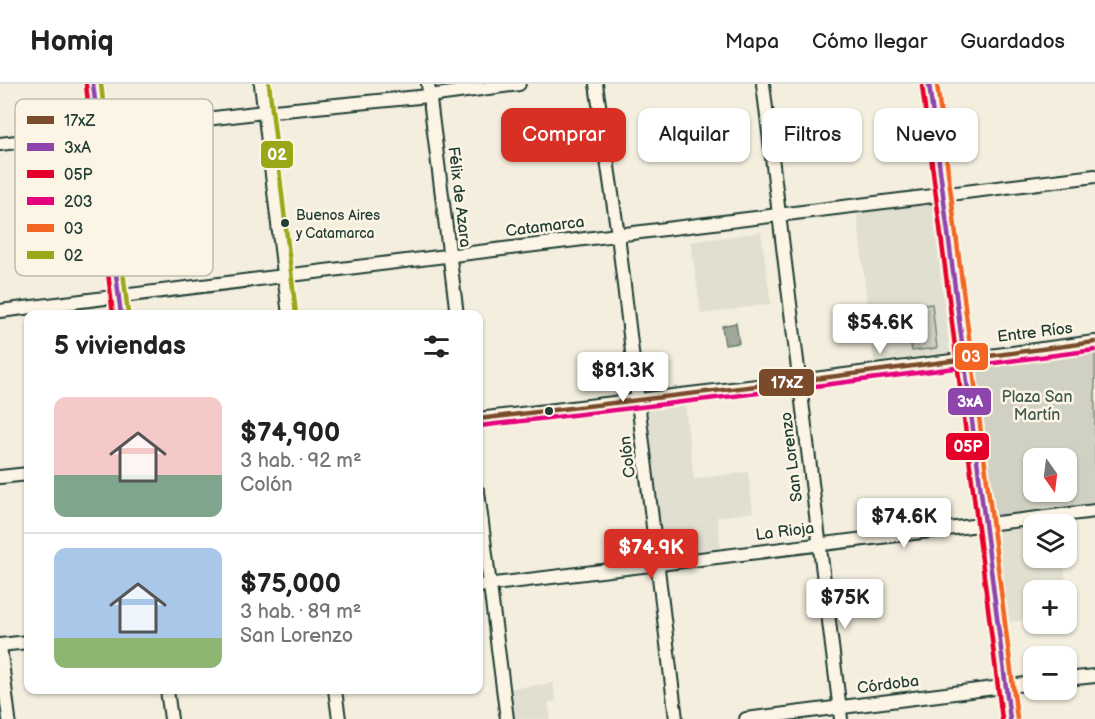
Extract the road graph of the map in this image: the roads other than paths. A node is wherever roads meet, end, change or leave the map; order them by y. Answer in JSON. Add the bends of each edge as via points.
{"nodes":[{"id":1,"x":93,"y":84,"type":"edge"},
{"id":2,"x":261,"y":84,"type":"edge"},
{"id":3,"x":519,"y":84,"type":"edge"},
{"id":4,"x":596,"y":84,"type":"edge"},
{"id":5,"x":763,"y":84,"type":"edge"},
{"id":6,"x":929,"y":84,"type":"edge"},
{"id":7,"x":429,"y":90,"type":"edge"},
{"id":8,"x":95,"y":99,"type":"edge"},
{"id":9,"x":264,"y":112,"type":"junction"},
{"id":10,"x":213,"y":118,"type":"edge"},
{"id":11,"x":15,"y":142,"type":"edge"},
{"id":12,"x":0,"y":144,"type":"edge"},
{"id":13,"x":1095,"y":177,"type":"edge"},
{"id":14,"x":943,"y":195,"type":"junction"},
{"id":15,"x":779,"y":216,"type":"junction"},
{"id":16,"x":618,"y":235,"type":"junction"},
{"id":17,"x":450,"y":256,"type":"junction"},
{"id":18,"x":117,"y":276,"type":"edge"},
{"id":19,"x":284,"y":276,"type":"junction"},
{"id":20,"x":119,"y":296,"type":"junction"},
{"id":21,"x":120,"y":310,"type":"edge"},
{"id":22,"x":288,"y":310,"type":"edge"},
{"id":23,"x":456,"y":310,"type":"edge"},
{"id":24,"x":0,"y":311,"type":"edge"},
{"id":25,"x":1095,"y":342,"type":"edge"},
{"id":26,"x":964,"y":359,"type":"junction"},
{"id":27,"x":799,"y":381,"type":"junction"},
{"id":28,"x":638,"y":399,"type":"junction"},
{"id":29,"x":483,"y":418,"type":"edge"},
{"id":30,"x":24,"y":474,"type":"edge"},
{"id":31,"x":0,"y":477,"type":"edge"},
{"id":32,"x":1095,"y":511,"type":"edge"},
{"id":33,"x":985,"y":524,"type":"junction"},
{"id":34,"x":819,"y":545,"type":"junction"},
{"id":35,"x":657,"y":564,"type":"junction"},
{"id":36,"x":483,"y":570,"type":"edge"},
{"id":37,"x":484,"y":585,"type":"edge"},
{"id":38,"x":24,"y":643,"type":"edge"},
{"id":39,"x":0,"y":646,"type":"edge"},
{"id":40,"x":1095,"y":676,"type":"edge"},
{"id":41,"x":1077,"y":678,"type":"edge"},
{"id":42,"x":1023,"y":685,"type":"edge"},
{"id":43,"x":1006,"y":687,"type":"junction"},
{"id":44,"x":168,"y":694,"type":"edge"},
{"id":45,"x":336,"y":694,"type":"edge"},
{"id":46,"x":841,"y":713,"type":"edge"},
{"id":47,"x":9,"y":719,"type":"edge"},
{"id":48,"x":171,"y":719,"type":"edge"},
{"id":49,"x":339,"y":719,"type":"edge"},
{"id":50,"x":507,"y":719,"type":"edge"},
{"id":51,"x":676,"y":719,"type":"edge"},
{"id":52,"x":746,"y":719,"type":"edge"},
{"id":53,"x":1010,"y":719,"type":"edge"}],
"edges":[{"from":1,"to":8,"type":"street"},
{"from":2,"to":9,"type":"street"},
{"from":3,"to":7,"type":"street"},
{"from":4,"to":16,"type":"street","name":"Colón"},
{"from":5,"to":15,"type":"street","name":"San Lorenzo"},
{"from":6,"to":14,"type":"street"},
{"from":7,"to":9,"type":"street"},
{"from":7,"to":17,"type":"street","name":"Félix de Azara"},
{"from":9,"to":10,"type":"street"},
{"from":9,"to":19,"type":"street"},
{"from":11,"to":12,"type":"street"},
{"from":13,"to":14,"type":"street","name":"Catamarca"},
{"from":14,"to":15,"type":"street","name":"Catamarca"},
{"from":14,"to":26,"type":"street"},
{"from":15,"to":16,"type":"street","name":"Catamarca"},
{"from":15,"to":27,"type":"street","name":"San Lorenzo"},
{"from":16,"to":17,"type":"street","name":"Catamarca"},
{"from":16,"to":28,"type":"street","name":"Colón"},
{"from":17,"to":19,"type":"street","name":"Catamarca"},
{"from":17,"to":23,"type":"street","name":"Félix de Azara"},
{"from":18,"to":20,"type":"street"},
{"from":19,"to":20,"type":"street","name":"Catamarca"},
{"from":19,"to":22,"type":"street"},
{"from":20,"to":21,"type":"street"},
{"from":20,"to":24,"type":"street","name":"Catamarca"},
{"from":25,"to":26,"type":"street","name":"Entre Ríos"},
{"from":26,"to":27,"type":"street","name":"Entre Ríos"},
{"from":26,"to":33,"type":"street"},
{"from":27,"to":28,"type":"street","name":"Entre Ríos"},
{"from":27,"to":34,"type":"street","name":"San Lorenzo"},
{"from":28,"to":29,"type":"street","name":"Entre Ríos"},
{"from":28,"to":35,"type":"street","name":"Colón"},
{"from":30,"to":31,"type":"street"},
{"from":32,"to":33,"type":"street","name":"La Rioja"},
{"from":33,"to":34,"type":"street","name":"La Rioja"},
{"from":33,"to":43,"type":"street"},
{"from":34,"to":35,"type":"street","name":"La Rioja"},
{"from":34,"to":46,"type":"street","name":"San Lorenzo"},
{"from":35,"to":37,"type":"street","name":"La Rioja"},
{"from":35,"to":51,"type":"street","name":"Colón"},
{"from":36,"to":37,"type":"street"},
{"from":37,"to":50,"type":"street"},
{"from":38,"to":39,"type":"street"},
{"from":39,"to":47,"type":"street"},
{"from":40,"to":41,"type":"street"},
{"from":42,"to":43,"type":"street","name":"Córdoba"},
{"from":43,"to":46,"type":"street","name":"Córdoba"},
{"from":43,"to":53,"type":"street"},
{"from":44,"to":48,"type":"street"},
{"from":45,"to":49,"type":"street"},
{"from":46,"to":52,"type":"street","name":"Córdoba"}]}
